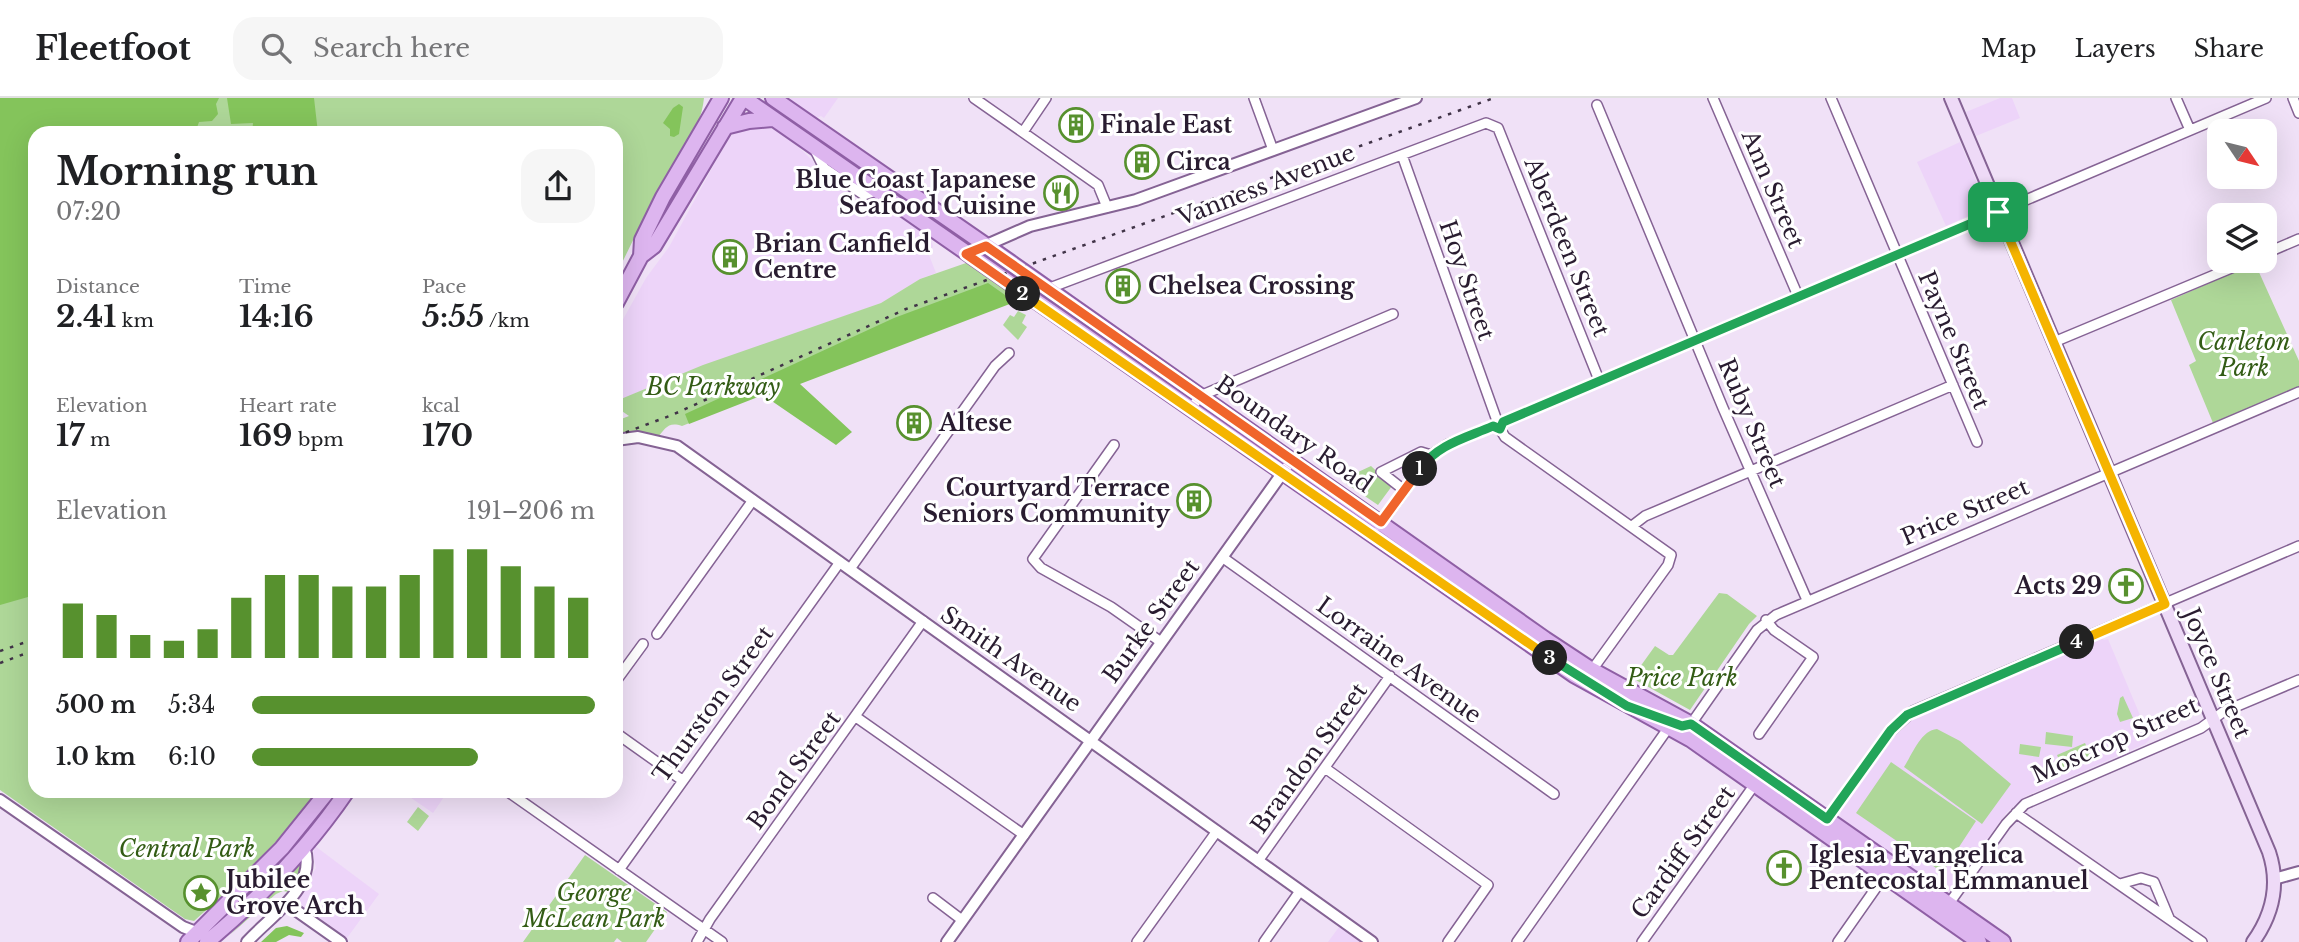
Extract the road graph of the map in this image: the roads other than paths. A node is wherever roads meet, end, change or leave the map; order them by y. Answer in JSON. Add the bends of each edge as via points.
{"nodes":[{"id":1,"x":707,"y":98,"type":"edge"},
{"id":2,"x":721,"y":98,"type":"edge"},
{"id":3,"x":743,"y":98,"type":"edge"},
{"id":4,"x":773,"y":98,"type":"edge"},
{"id":5,"x":974,"y":98,"type":"edge"},
{"id":6,"x":1046,"y":98,"type":"edge"},
{"id":7,"x":1254,"y":98,"type":"edge"},
{"id":8,"x":1416,"y":98,"type":"edge"},
{"id":9,"x":1713,"y":98,"type":"edge"},
{"id":10,"x":1831,"y":98,"type":"edge"},
{"id":11,"x":1951,"y":98,"type":"edge"},
{"id":12,"x":2176,"y":98,"type":"edge"},
{"id":13,"x":2266,"y":98,"type":"edge"},
{"id":14,"x":2293,"y":98,"type":"edge"},
{"id":15,"x":1597,"y":105,"type":"dead end"},
{"id":16,"x":2299,"y":113,"type":"edge"},
{"id":17,"x":710,"y":115,"type":"junction"},
{"id":18,"x":772,"y":119,"type":"junction"},
{"id":19,"x":725,"y":127,"type":"junction"},
{"id":20,"x":1498,"y":128,"type":"joint"},
{"id":21,"x":2190,"y":130,"type":"junction"},
{"id":22,"x":1023,"y":132,"type":"junction"},
{"id":23,"x":1273,"y":150,"type":"junction"},
{"id":24,"x":1402,"y":155,"type":"junction"},
{"id":25,"x":1107,"y":206,"type":"junction"},
{"id":26,"x":1998,"y":212,"type":"junction"},
{"id":27,"x":2299,"y":239,"type":"edge"},
{"id":28,"x":986,"y":246,"type":"junction"},
{"id":29,"x":2277,"y":248,"type":"edge"},
{"id":30,"x":966,"y":254,"type":"junction"},
{"id":31,"x":1897,"y":254,"type":"junction"},
{"id":32,"x":641,"y":256,"type":"junction"},
{"id":33,"x":2219,"y":273,"type":"edge"},
{"id":34,"x":1047,"y":289,"type":"junction"},
{"id":35,"x":623,"y":290,"type":"edge"},
{"id":36,"x":1798,"y":296,"type":"junction"},
{"id":37,"x":1393,"y":314,"type":"dead end"},
{"id":38,"x":1696,"y":339,"type":"junction"},
{"id":39,"x":2054,"y":342,"type":"junction"},
{"id":40,"x":1009,"y":354,"type":"dead end"},
{"id":41,"x":1599,"y":380,"type":"junction"},
{"id":42,"x":1953,"y":385,"type":"junction"},
{"id":43,"x":2299,"y":392,"type":"edge"},
{"id":44,"x":1200,"y":396,"type":"junction"},
{"id":45,"x":1191,"y":409,"type":"junction"},
{"id":46,"x":1498,"y":424,"type":"junction"},
{"id":47,"x":623,"y":439,"type":"edge"},
{"id":48,"x":1977,"y":442,"type":"dead end"},
{"id":49,"x":1114,"y":445,"type":"dead end"},
{"id":50,"x":1431,"y":455,"type":"junction"},
{"id":51,"x":1292,"y":460,"type":"junction"},
{"id":52,"x":1750,"y":470,"type":"junction"},
{"id":53,"x":1282,"y":473,"type":"junction"},
{"id":54,"x":2109,"y":473,"type":"junction"},
{"id":55,"x":1404,"y":490,"type":"junction"},
{"id":56,"x":753,"y":500,"type":"junction"},
{"id":57,"x":1381,"y":522,"type":"junction"},
{"id":58,"x":1632,"y":526,"type":"junction"},
{"id":59,"x":1372,"y":536,"type":"junction"},
{"id":60,"x":2299,"y":546,"type":"edge"},
{"id":61,"x":1222,"y":557,"type":"junction"},
{"id":62,"x":840,"y":562,"type":"junction"},
{"id":63,"x":850,"y":569,"type":"junction"},
{"id":64,"x":1807,"y":600,"type":"junction"},
{"id":65,"x":2165,"y":604,"type":"junction"},
{"id":66,"x":1766,"y":620,"type":"junction"},
{"id":67,"x":923,"y":621,"type":"junction"},
{"id":68,"x":657,"y":634,"type":"dead end"},
{"id":69,"x":1161,"y":642,"type":"junction"},
{"id":70,"x":643,"y":644,"type":"dead end"},
{"id":71,"x":1592,"y":670,"type":"junction"},
{"id":72,"x":623,"y":671,"type":"edge"},
{"id":73,"x":1390,"y":676,"type":"junction"},
{"id":74,"x":2299,"y":680,"type":"edge"},
{"id":75,"x":1646,"y":714,"type":"junction"},
{"id":76,"x":856,"y":717,"type":"junction"},
{"id":77,"x":2213,"y":719,"type":"junction"},
{"id":78,"x":1691,"y":724,"type":"junction"},
{"id":79,"x":1669,"y":727,"type":"junction"},
{"id":80,"x":1759,"y":734,"type":"dead end"},
{"id":81,"x":623,"y":738,"type":"edge"},
{"id":82,"x":1090,"y":741,"type":"junction"},
{"id":83,"x":1325,"y":768,"type":"junction"},
{"id":84,"x":682,"y":780,"type":"junction"},
{"id":85,"x":1755,"y":784,"type":"junction"},
{"id":86,"x":1554,"y":794,"type":"dead end"},
{"id":87,"x":322,"y":798,"type":"edge"},
{"id":88,"x":341,"y":798,"type":"edge"},
{"id":89,"x":517,"y":798,"type":"edge"},
{"id":90,"x":0,"y":800,"type":"edge"},
{"id":91,"x":2016,"y":813,"type":"junction"},
{"id":92,"x":1827,"y":819,"type":"junction"},
{"id":93,"x":1217,"y":831,"type":"junction"},
{"id":94,"x":1024,"y":835,"type":"junction"},
{"id":95,"x":304,"y":847,"type":"junction"},
{"id":96,"x":1258,"y":861,"type":"junction"},
{"id":97,"x":619,"y":870,"type":"junction"},
{"id":98,"x":2299,"y":872,"type":"edge"},
{"id":99,"x":1885,"y":875,"type":"junction"},
{"id":100,"x":2274,"y":879,"type":"junction"},
{"id":101,"x":2120,"y":884,"type":"junction"},
{"id":102,"x":1300,"y":891,"type":"junction"},
{"id":103,"x":933,"y":898,"type":"dead end"},
{"id":104,"x":287,"y":904,"type":"junction"},
{"id":105,"x":1948,"y":905,"type":"junction"},
{"id":106,"x":2170,"y":919,"type":"junction"},
{"id":107,"x":962,"y":920,"type":"junction"},
{"id":108,"x":704,"y":929,"type":"junction"},
{"id":109,"x":190,"y":936,"type":"edge"},
{"id":110,"x":246,"y":941,"type":"edge"},
{"id":111,"x":2000,"y":941,"type":"edge"},
{"id":112,"x":209,"y":942,"type":"edge"},
{"id":113,"x":341,"y":942,"type":"edge"},
{"id":114,"x":697,"y":942,"type":"edge"},
{"id":115,"x":722,"y":942,"type":"edge"},
{"id":116,"x":947,"y":942,"type":"edge"},
{"id":117,"x":1138,"y":942,"type":"edge"},
{"id":118,"x":1264,"y":942,"type":"edge"},
{"id":119,"x":1372,"y":942,"type":"edge"},
{"id":120,"x":1448,"y":942,"type":"edge"},
{"id":121,"x":1517,"y":942,"type":"edge"},
{"id":122,"x":1642,"y":942,"type":"edge"},
{"id":123,"x":1838,"y":942,"type":"edge"},
{"id":124,"x":1979,"y":942,"type":"edge"},
{"id":125,"x":2202,"y":942,"type":"edge"},
{"id":126,"x":2253,"y":942,"type":"edge"}],
"edges":[{"from":1,"to":17,"type":"main road"},
{"from":2,"to":17,"type":"main road"},
{"from":3,"to":18,"type":"main road","name":"Boundary Road"},
{"from":3,"to":19,"type":"main road"},
{"from":4,"to":28,"type":"main road","name":"Boundary Road"},
{"from":5,"to":22,"type":"street"},
{"from":6,"to":22,"type":"street"},
{"from":7,"to":23,"type":"street"},
{"from":8,"to":23,"type":"street","name":"Vanness Avenue"},
{"from":9,"to":36,"type":"street","name":"Ann Street"},
{"from":10,"to":31,"type":"street","name":"Payne Street"},
{"from":11,"to":26,"type":"main road","name":"Joyce Street"},
{"from":12,"to":21,"type":"street"},
{"from":13,"to":21,"type":"street"},
{"from":14,"to":16,"type":"street"},
{"from":15,"to":38,"type":"street","name":"Ruby Street"},
{"from":17,"to":32,"type":"main road","via":[[663,197],[642,240]]},
{"from":18,"to":19,"type":"main road"},
{"from":18,"to":30,"type":"main road","name":"Boundary Road"},
{"from":19,"to":32,"type":"main road","via":[[654,246]]},
{"from":20,"to":24,"type":"street","name":"Vanness Avenue","via":[[1486,123]]},
{"from":20,"to":41,"type":"street","name":"Aberdeen Street"},
{"from":21,"to":26,"type":"street"},
{"from":22,"to":25,"type":"street","via":[[1098,185]]},
{"from":23,"to":25,"type":"street","name":"Vanness Avenue"},
{"from":24,"to":34,"type":"street","name":"Vanness Avenue"},
{"from":24,"to":46,"type":"street","name":"Hoy Street"},
{"from":25,"to":28,"type":"street","name":"Vanness Avenue","via":[[1031,226]]},
{"from":26,"to":31,"type":"street"},
{"from":26,"to":39,"type":"main road","name":"Joyce Street"},
{"from":27,"to":29,"type":"street"},
{"from":28,"to":30,"type":"street","name":"Vanness Avenue"},
{"from":28,"to":34,"type":"main road","name":"Boundary Road"},
{"from":30,"to":45,"type":"main road","name":"Boundary Road"},
{"from":31,"to":36,"type":"street"},
{"from":31,"to":42,"type":"street","name":"Payne Street"},
{"from":32,"to":35,"type":"main road"},
{"from":33,"to":39,"type":"street"},
{"from":34,"to":44,"type":"main road","name":"Boundary Road"},
{"from":36,"to":38,"type":"street"},
{"from":37,"to":44,"type":"street"},
{"from":38,"to":41,"type":"street"},
{"from":38,"to":52,"type":"street","name":"Ruby Street"},
{"from":39,"to":54,"type":"main road","name":"Joyce Street"},
{"from":40,"to":63,"type":"street","via":[[995,366]]},
{"from":41,"to":46,"type":"street"},
{"from":42,"to":48,"type":"street","name":"Payne Street"},
{"from":42,"to":52,"type":"street"},
{"from":43,"to":54,"type":"street","name":"Price Street"},
{"from":44,"to":45,"type":"street"},
{"from":44,"to":51,"type":"main road","name":"Boundary Road"},
{"from":45,"to":53,"type":"main road","name":"Boundary Road"},
{"from":46,"to":50,"type":"street"},
{"from":46,"to":58,"type":"street","name":"Hoy Street","via":[[1505,437]]},
{"from":47,"to":56,"type":"street","name":"Smith Avenue","via":[[677,446]]},
{"from":49,"to":69,"type":"street","via":[[1033,559]]},
{"from":50,"to":55,"type":"street"},
{"from":50,"to":55,"type":"street","via":[[1421,453],[1381,472]]},
{"from":51,"to":53,"type":"street","name":"Burke Street"},
{"from":51,"to":57,"type":"main road","name":"Boundary Road"},
{"from":52,"to":58,"type":"street"},
{"from":52,"to":64,"type":"street","name":"Ruby Street"},
{"from":53,"to":59,"type":"main road","name":"Boundary Road"},
{"from":53,"to":61,"type":"street","name":"Burke Street"},
{"from":54,"to":64,"type":"street","name":"Price Street"},
{"from":54,"to":65,"type":"main road","name":"Joyce Street"},
{"from":55,"to":57,"type":"street"},
{"from":56,"to":62,"type":"street","name":"Smith Avenue"},
{"from":56,"to":68,"type":"street"},
{"from":57,"to":59,"type":"street"},
{"from":57,"to":71,"type":"main road","name":"Boundary Road"},
{"from":58,"to":71,"type":"street","name":"Hoy Street","via":[[1668,552],[1670,562]]},
{"from":59,"to":75,"type":"main road","name":"Boundary Road","via":[[1574,675]]},
{"from":60,"to":65,"type":"street"},
{"from":61,"to":69,"type":"street","name":"Burke Street"},
{"from":61,"to":73,"type":"street","name":"Lorraine Avenue"},
{"from":62,"to":63,"type":"street","name":"Smith Avenue"},
{"from":62,"to":84,"type":"street","name":"Thurston Street"},
{"from":63,"to":67,"type":"street","name":"Smith Avenue"},
{"from":64,"to":66,"type":"street","name":"Price Street"},
{"from":65,"to":77,"type":"main road","name":"Joyce Street"},
{"from":65,"to":92,"type":"street","via":[[1907,715],[1891,730]]},
{"from":66,"to":78,"type":"street","name":"Price Street"},
{"from":66,"to":80,"type":"street","via":[[1813,657]]},
{"from":67,"to":76,"type":"street","name":"Bond Street"},
{"from":67,"to":82,"type":"street","name":"Smith Avenue"},
{"from":69,"to":82,"type":"street","name":"Burke Street"},
{"from":70,"to":72,"type":"street"},
{"from":71,"to":78,"type":"main road","name":"Boundary Road"},
{"from":73,"to":83,"type":"street","name":"Brandon Street"},
{"from":73,"to":86,"type":"street","name":"Lorraine Avenue"},
{"from":74,"to":77,"type":"street","name":"Moscrop Street"},
{"from":75,"to":78,"type":"main road","via":[[1682,726]]},
{"from":75,"to":79,"type":"main road","name":"Boundary Road"},
{"from":76,"to":94,"type":"street"},
{"from":76,"to":108,"type":"street","name":"Bond Street"},
{"from":77,"to":91,"type":"street","name":"Moscrop Street","via":[[2036,798]]},
{"from":77,"to":100,"type":"main road","name":"Joyce Street","via":[[2269,852]]},
{"from":78,"to":92,"type":"main road","name":"Boundary Road"},
{"from":79,"to":85,"type":"main road","name":"Boundary Road"},
{"from":79,"to":121,"type":"street"},
{"from":81,"to":84,"type":"street"},
{"from":82,"to":93,"type":"street","name":"Smith Avenue"},
{"from":82,"to":94,"type":"street","name":"Burke Street"},
{"from":83,"to":96,"type":"street","name":"Brandon Street"},
{"from":83,"to":120,"type":"street","via":[[1488,885]]},
{"from":84,"to":97,"type":"street","name":"Thurston Street"},
{"from":85,"to":99,"type":"main road","name":"Boundary Road"},
{"from":85,"to":122,"type":"street","name":"Cardiff Street"},
{"from":87,"to":109,"type":"main road","via":[[282,848]]},
{"from":88,"to":95,"type":"main road"},
{"from":89,"to":97,"type":"street"},
{"from":90,"to":109,"type":"street"},
{"from":91,"to":101,"type":"street"},
{"from":91,"to":105,"type":"street","name":"Moscrop Street"},
{"from":92,"to":105,"type":"main road","name":"Boundary Road"},
{"from":93,"to":96,"type":"street","name":"Smith Avenue"},
{"from":93,"to":117,"type":"street"},
{"from":94,"to":107,"type":"street","name":"Burke Street"},
{"from":95,"to":104,"type":"street","via":[[306,872]]},
{"from":95,"to":112,"type":"main road"},
{"from":96,"to":102,"type":"street","name":"Smith Avenue"},
{"from":97,"to":108,"type":"street"},
{"from":98,"to":100,"type":"street"},
{"from":99,"to":123,"type":"street"},
{"from":99,"to":124,"type":"main road","name":"Boundary Road"},
{"from":100,"to":126,"type":"main road","via":[[2272,909]]},
{"from":101,"to":106,"type":"street"},
{"from":101,"to":106,"type":"street","via":[[2141,878],[2154,882]]},
{"from":102,"to":118,"type":"street"},
{"from":102,"to":119,"type":"street","name":"Smith Avenue"},
{"from":103,"to":107,"type":"street"},
{"from":104,"to":110,"type":"street"},
{"from":104,"to":113,"type":"street"},
{"from":105,"to":111,"type":"main road","name":"Boundary Road"},
{"from":106,"to":125,"type":"street"},
{"from":107,"to":116,"type":"street","name":"Burke Street"},
{"from":108,"to":114,"type":"street","name":"Bond Street"},
{"from":108,"to":115,"type":"street"},
{"from":109,"to":112,"type":"street"}]}
